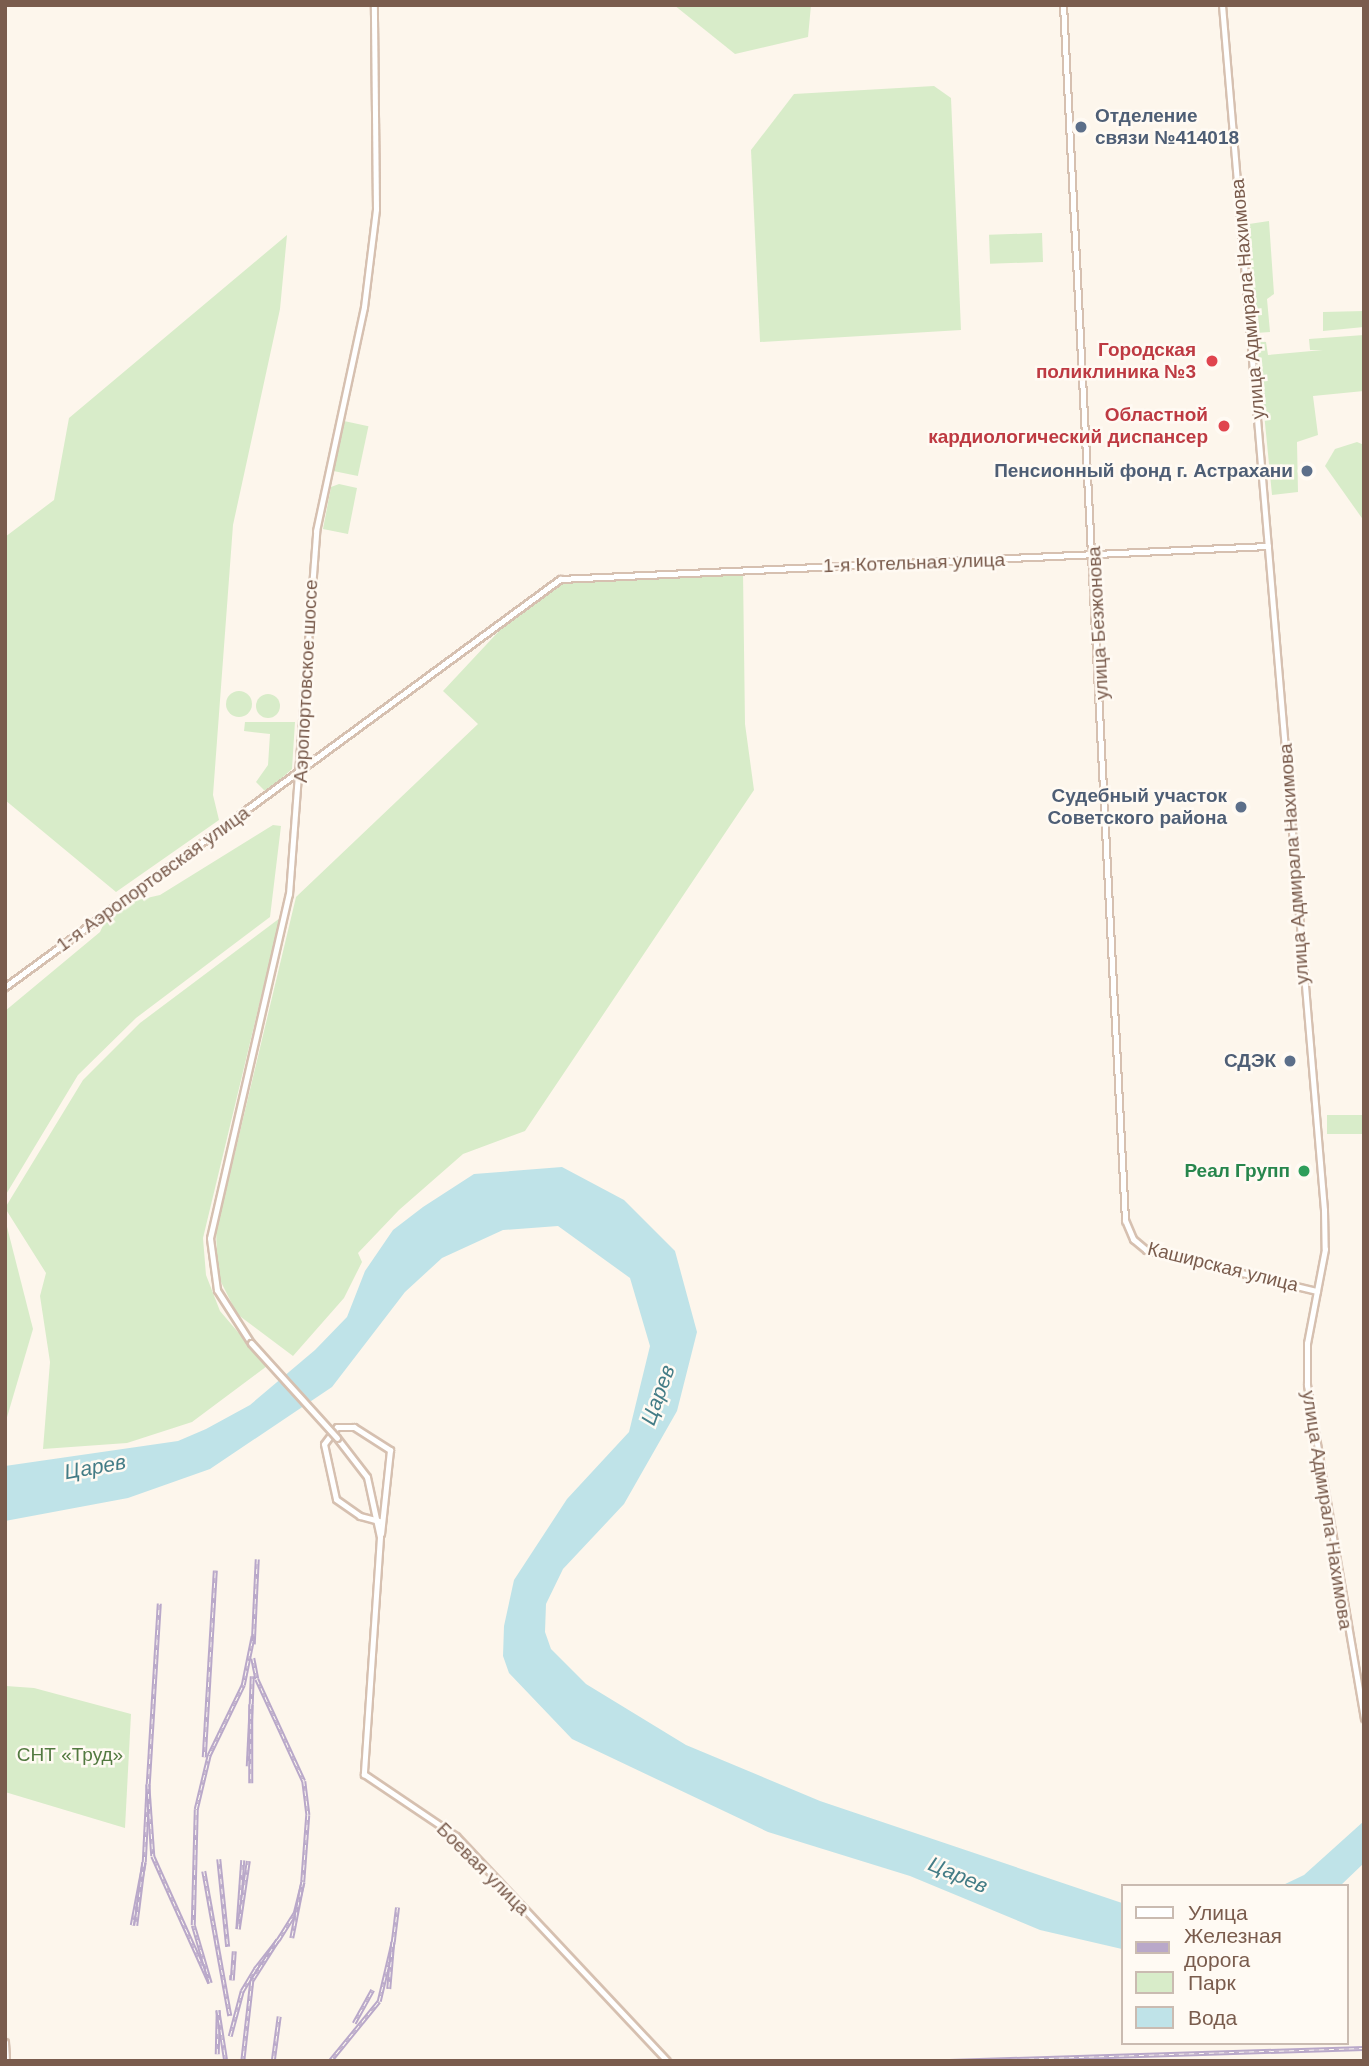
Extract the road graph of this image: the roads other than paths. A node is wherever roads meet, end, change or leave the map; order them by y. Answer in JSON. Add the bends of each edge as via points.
{"nodes":[{"id":1,"x":374,"y":5,"type":"edge"},
{"id":2,"x":1063,"y":5,"type":"edge"},
{"id":3,"x":1222,"y":5,"type":"edge"},
{"id":4,"x":1268,"y":546,"type":"junction"},
{"id":5,"x":1095,"y":557,"type":"junction"},
{"id":6,"x":560,"y":579,"type":"joint"},
{"id":7,"x":301,"y":772,"type":"junction"},
{"id":8,"x":5,"y":987,"type":"edge"},
{"id":9,"x":1133,"y":1239,"type":"joint"},
{"id":10,"x":1317,"y":1291,"type":"junction"},
{"id":11,"x":386,"y":1503,"type":"junction"},
{"id":12,"x":376,"y":1507,"type":"junction"},
{"id":13,"x":379,"y":1521,"type":"junction"},
{"id":14,"x":380,"y":1537,"type":"junction"},
{"id":15,"x":1364,"y":1718,"type":"edge"},
{"id":16,"x":5,"y":2042,"type":"edge"},
{"id":17,"x":6,"y":2061,"type":"edge"},
{"id":18,"x":667,"y":2061,"type":"edge"}],
"edges":[{"from":1,"to":7,"type":"main road","name":"Аэропортовское шоссе","via":[[376,209],[364,307],[316,531]]},
{"from":2,"to":5,"type":"main road","name":"улица Безжонова"},
{"from":3,"to":4,"type":"main road","name":"улица Адмирала Нахимова"},
{"from":4,"to":5,"type":"main road","name":"1-я Котельная улица"},
{"from":4,"to":10,"type":"main road","name":"улица Адмирала Нахимова","via":[[1324,1210]]},
{"from":5,"to":6,"type":"main road","name":"1-я Котельная улица"},
{"from":5,"to":9,"type":"main road","name":"улица Безжонова","via":[[1121,1157],[1125,1220]]},
{"from":6,"to":7,"type":"main road","name":"1-я Аэропортовская улица"},
{"from":7,"to":8,"type":"main road","name":"1-я Аэропортовская улица"},
{"from":7,"to":12,"type":"main road","name":"Аэропортовское шоссе","bridge":true,"via":[[281,938],[209,1238],[217,1290],[250,1343],[363,1470]]},
{"from":9,"to":10,"type":"main road","name":"Каширская улица","via":[[1146,1250]]},
{"from":10,"to":15,"type":"main road","name":"улица Адмирала Нахимова","via":[[1307,1385]]},
{"from":11,"to":12,"type":"main road"},
{"from":11,"to":13,"type":"main road","via":[[390,1450],[344,1424],[324,1444],[336,1499],[360,1516]]},
{"from":11,"to":14,"type":"main road"},
{"from":12,"to":13,"type":"main road","name":"Аэропортовское шоссе"},
{"from":13,"to":14,"type":"main road","name":"Аэропортовское шоссе"},
{"from":14,"to":18,"type":"main road","name":"Боевая улица","via":[[364,1774],[456,1836]]},
{"from":16,"to":17,"type":"main road"}]}
